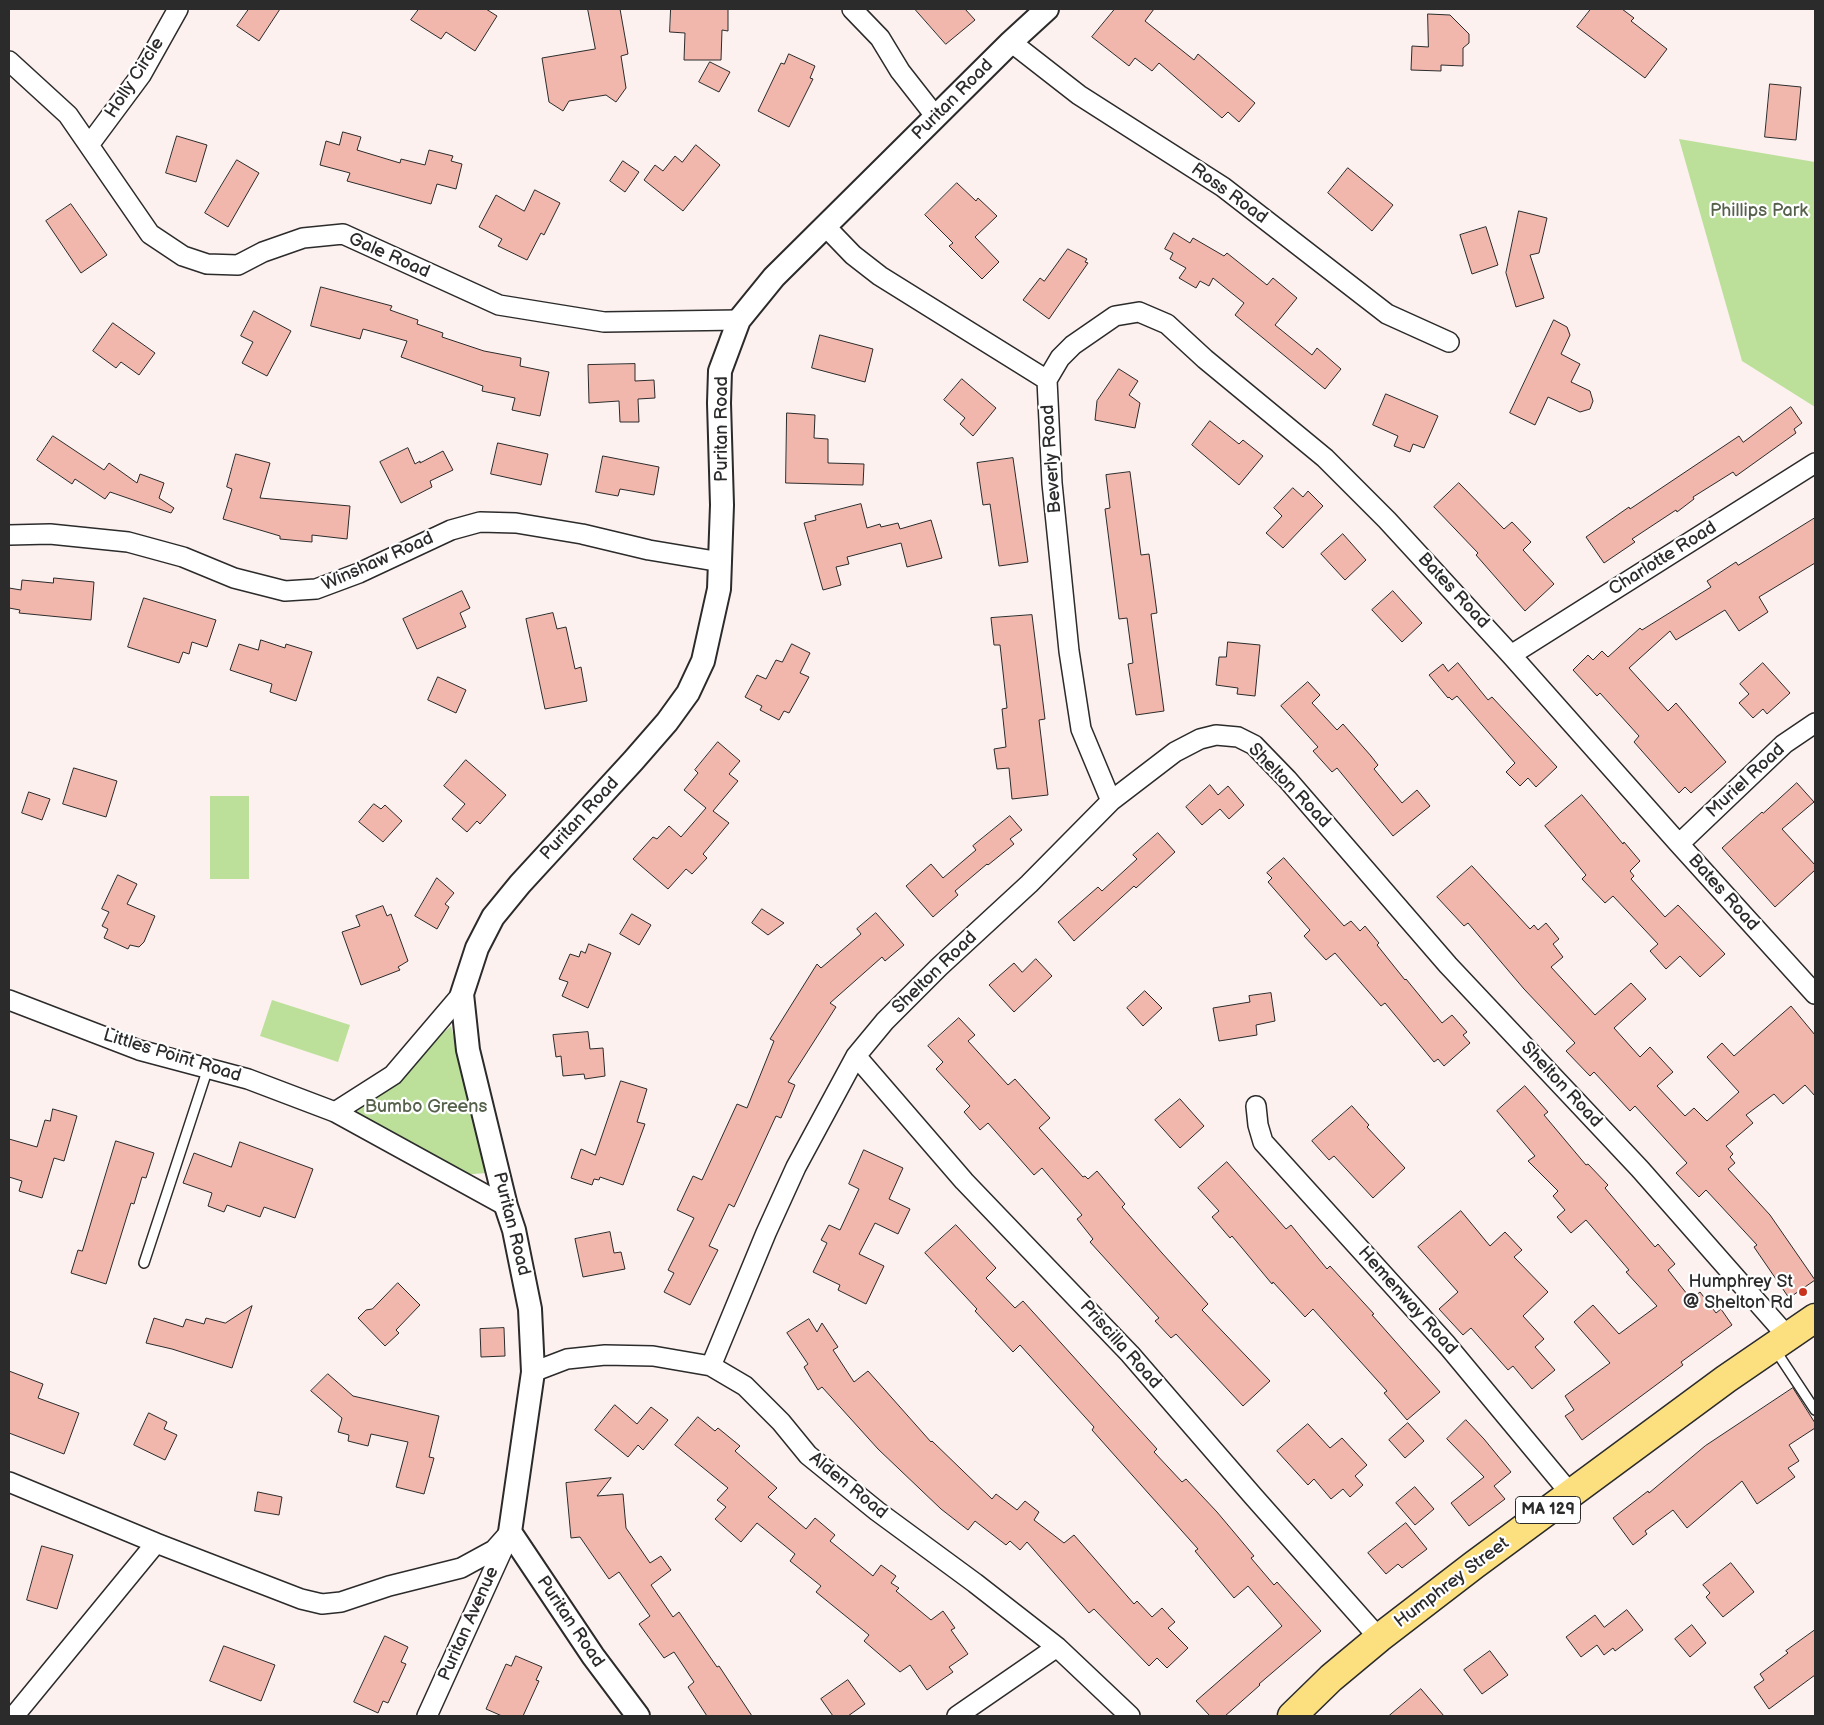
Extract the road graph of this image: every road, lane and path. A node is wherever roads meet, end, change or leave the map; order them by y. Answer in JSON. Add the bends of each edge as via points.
{"nodes":[{"id":1,"x":178,"y":9,"type":"edge"},
{"id":2,"x":852,"y":9,"type":"edge"},
{"id":3,"x":1047,"y":9,"type":"edge"},
{"id":4,"x":1011,"y":42,"type":"junction"},
{"id":5,"x":9,"y":61,"type":"edge"},
{"id":6,"x":936,"y":117,"type":"junction"},
{"id":7,"x":89,"y":145,"type":"junction"},
{"id":8,"x":826,"y":227,"type":"junction"},
{"id":9,"x":739,"y":320,"type":"junction"},
{"id":10,"x":1449,"y":342,"type":"dead end"},
{"id":11,"x":1047,"y":380,"type":"junction"},
{"id":12,"x":1815,"y":463,"type":"edge"},
{"id":13,"x":9,"y":536,"type":"edge"},
{"id":14,"x":721,"y":562,"type":"junction"},
{"id":15,"x":1511,"y":655,"type":"junction"},
{"id":16,"x":1815,"y":722,"type":"edge"},
{"id":17,"x":1111,"y":801,"type":"junction"},
{"id":18,"x":1679,"y":844,"type":"junction"},
{"id":19,"x":462,"y":994,"type":"junction"},
{"id":20,"x":1815,"y":994,"type":"edge"},
{"id":21,"x":9,"y":1000,"type":"edge"},
{"id":22,"x":856,"y":1056,"type":"junction"},
{"id":23,"x":208,"y":1068,"type":"junction"},
{"id":24,"x":1256,"y":1106,"type":"dead end"},
{"id":25,"x":335,"y":1112,"type":"junction"},
{"id":26,"x":506,"y":1206,"type":"junction"},
{"id":27,"x":144,"y":1263,"type":"dead end"},
{"id":28,"x":1815,"y":1318,"type":"edge"},
{"id":29,"x":1780,"y":1341,"type":"junction"},
{"id":30,"x":711,"y":1366,"type":"junction"},
{"id":31,"x":533,"y":1372,"type":"junction"},
{"id":32,"x":1815,"y":1410,"type":"edge"},
{"id":33,"x":9,"y":1482,"type":"edge"},
{"id":34,"x":1570,"y":1493,"type":"junction"},
{"id":35,"x":510,"y":1532,"type":"junction"},
{"id":36,"x":156,"y":1543,"type":"junction"},
{"id":37,"x":1379,"y":1638,"type":"junction"},
{"id":38,"x":1057,"y":1647,"type":"junction"},
{"id":39,"x":14,"y":1716,"type":"edge"},
{"id":40,"x":427,"y":1716,"type":"edge"},
{"id":41,"x":638,"y":1716,"type":"edge"},
{"id":42,"x":957,"y":1716,"type":"edge"},
{"id":43,"x":1130,"y":1716,"type":"edge"},
{"id":44,"x":1292,"y":1716,"type":"edge"}],
"edges":[{"from":1,"to":7,"type":"street","name":"Holly Circle","via":[[141,75]]},
{"from":2,"to":6,"type":"street","via":[[880,38],[900,72]]},
{"from":3,"to":4,"type":"street","name":"Puritan Road"},
{"from":4,"to":6,"type":"street","name":"Puritan Road"},
{"from":4,"to":10,"type":"street","name":"Ross Road","via":[[1079,95],[1223,187],[1387,314]]},
{"from":5,"to":7,"type":"street","name":"Gale Road","via":[[68,115]]},
{"from":6,"to":8,"type":"street","name":"Puritan Road"},
{"from":7,"to":9,"type":"street","name":"Gale Road","via":[[150,234],[183,256],[208,264],[238,264],[303,238],[343,234],[499,305],[604,322]]},
{"from":8,"to":9,"type":"street","name":"Puritan Road","via":[[774,277]]},
{"from":8,"to":11,"type":"street","name":"Beverly Road","via":[[853,255],[880,276]]},
{"from":9,"to":14,"type":"street","name":"Puritan Road","via":[[720,371]]},
{"from":11,"to":15,"type":"street","name":"Bates Road","via":[[1060,358],[1073,345],[1115,316],[1139,312],[1167,324],[1325,458],[1387,520]]},
{"from":11,"to":17,"type":"street","name":"Beverly Road","via":[[1052,483],[1069,651],[1081,729]]},
{"from":12,"to":15,"type":"street","name":"Charlotte Road"},
{"from":13,"to":14,"type":"street","name":"Winshaw Road","via":[[50,534],[128,542],[184,557],[234,578],[285,591],[316,590],[451,530],[480,522],[526,524]]},
{"from":14,"to":19,"type":"street","name":"Puritan Road","via":[[719,589],[703,660],[688,693],[633,762],[520,884],[494,917],[477,948]]},
{"from":15,"to":18,"type":"street","name":"Bates Road"},
{"from":16,"to":18,"type":"street","name":"Muriel Road","via":[[1784,744]]},
{"from":17,"to":22,"type":"street","name":"Shelton Road","via":[[892,1014]]},
{"from":17,"to":29,"type":"street","name":"Shelton Road","via":[[1175,752],[1200,739],[1216,735],[1238,737],[1254,745],[1448,965],[1640,1169]]},
{"from":18,"to":20,"type":"street","name":"Bates Road"},
{"from":19,"to":25,"type":"street","via":[[393,1075]]},
{"from":19,"to":26,"type":"street","name":"Puritan Road","via":[[468,1050]]},
{"from":21,"to":23,"type":"street","name":"Littles Point Road","via":[[139,1050]]},
{"from":22,"to":30,"type":"street","name":"Shelton Road","via":[[796,1167]]},
{"from":22,"to":37,"type":"street","name":"Priscilla Road","via":[[964,1181],[1130,1354]]},
{"from":23,"to":25,"type":"street","name":"Littles Point Road"},
{"from":23,"to":27,"type":"lane"},
{"from":24,"to":34,"type":"street","name":"Hemenway Road","via":[[1263,1142],[1447,1344]]},
{"from":25,"to":26,"type":"street","name":"Littles Point Road"},
{"from":26,"to":31,"type":"street","name":"Puritan Road","via":[[530,1309]]},
{"from":28,"to":29,"type":"main road","name":"Humphrey Street","number":"MA 129"},
{"from":29,"to":32,"type":"lane"},
{"from":29,"to":34,"type":"main road","name":"Humphrey Street","number":"MA 129"},
{"from":30,"to":31,"type":"street","name":"Alden Road","via":[[653,1356],[605,1356],[567,1359]]},
{"from":30,"to":38,"type":"street","name":"Alden Road","via":[[745,1386],[808,1455]]},
{"from":31,"to":35,"type":"street","name":"Puritan Road"},
{"from":33,"to":36,"type":"street"},
{"from":34,"to":37,"type":"main road","name":"Humphrey Street","number":"MA 129"},
{"from":35,"to":36,"type":"street","via":[[494,1550],[461,1568],[341,1602],[322,1604],[301,1600]]},
{"from":35,"to":40,"type":"street","name":"Puritan Avenue"},
{"from":35,"to":41,"type":"street","name":"Puritan Road","via":[[593,1656]]},
{"from":36,"to":39,"type":"street"},
{"from":37,"to":44,"type":"main road","name":"Humphrey Street","number":"MA 129"},
{"from":38,"to":42,"type":"street"},
{"from":38,"to":43,"type":"street","name":"Alden Road"}]}
